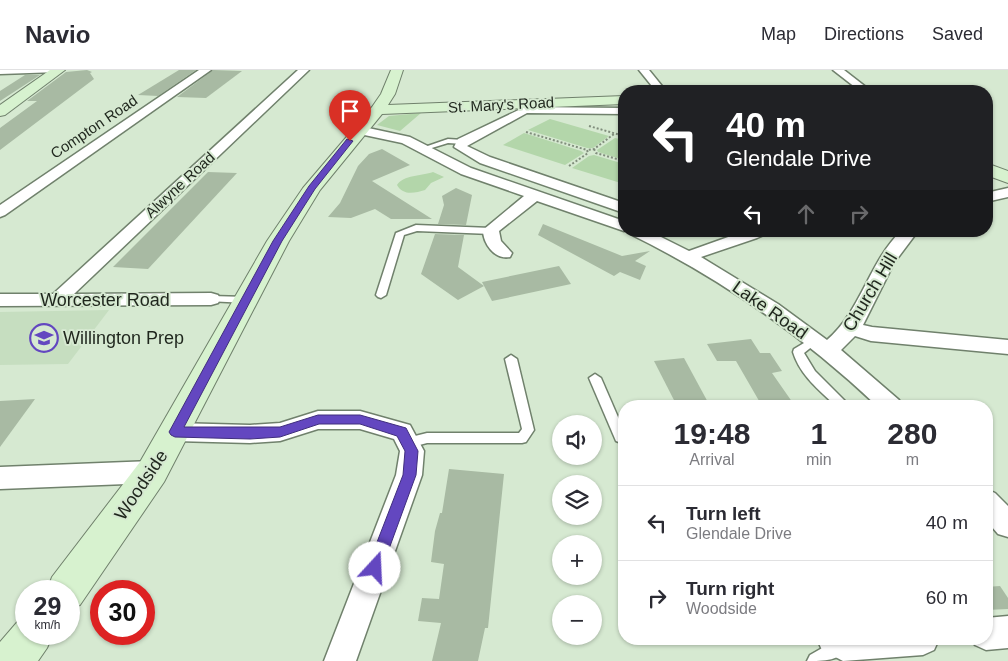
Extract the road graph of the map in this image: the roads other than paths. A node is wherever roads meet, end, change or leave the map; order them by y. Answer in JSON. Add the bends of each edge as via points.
{"nodes":[{"id":1,"x":59,"y":70,"type":"edge"},
{"id":2,"x":206,"y":70,"type":"edge"},
{"id":3,"x":304,"y":70,"type":"edge"},
{"id":4,"x":397,"y":70,"type":"edge"},
{"id":5,"x":644,"y":70,"type":"edge"},
{"id":6,"x":838,"y":70,"type":"edge"},
{"id":7,"x":0,"y":72,"type":"edge"},
{"id":8,"x":656,"y":85,"type":"edge"},
{"id":9,"x":858,"y":85,"type":"edge"},
{"id":10,"x":618,"y":100,"type":"edge"},
{"id":11,"x":378,"y":110,"type":"junction"},
{"id":12,"x":618,"y":111,"type":"edge"},
{"id":13,"x":0,"y":112,"type":"edge"},
{"id":14,"x":359,"y":130,"type":"junction"},
{"id":15,"x":463,"y":142,"type":"junction"},
{"id":16,"x":422,"y":149,"type":"junction"},
{"id":17,"x":993,"y":171,"type":"edge"},
{"id":18,"x":1008,"y":178,"type":"edge"},
{"id":19,"x":1008,"y":192,"type":"edge"},
{"id":20,"x":533,"y":196,"type":"junction"},
{"id":21,"x":993,"y":196,"type":"edge"},
{"id":22,"x":618,"y":206,"type":"edge"},
{"id":23,"x":0,"y":212,"type":"edge"},
{"id":24,"x":618,"y":224,"type":"edge"},
{"id":25,"x":491,"y":231,"type":"junction"},
{"id":26,"x":648,"y":237,"type":"edge"},
{"id":27,"x":746,"y":237,"type":"edge"},
{"id":28,"x":906,"y":237,"type":"edge"},
{"id":29,"x":504,"y":253,"type":"dead end"},
{"id":30,"x":688,"y":257,"type":"junction"},
{"id":31,"x":381,"y":295,"type":"dead end"},
{"id":32,"x":211,"y":299,"type":"joint"},
{"id":33,"x":0,"y":300,"type":"edge"},
{"id":34,"x":56,"y":300,"type":"junction"},
{"id":35,"x":247,"y":300,"type":"junction"},
{"id":36,"x":851,"y":328,"type":"junction"},
{"id":37,"x":821,"y":346,"type":"junction"},
{"id":38,"x":1008,"y":347,"type":"edge"},
{"id":39,"x":511,"y":359,"type":"dead end"},
{"id":40,"x":594,"y":378,"type":"dead end"},
{"id":41,"x":838,"y":400,"type":"edge"},
{"id":42,"x":885,"y":400,"type":"edge"},
{"id":43,"x":175,"y":432,"type":"junction"},
{"id":44,"x":618,"y":432,"type":"edge"},
{"id":45,"x":408,"y":443,"type":"junction"},
{"id":46,"x":152,"y":472,"type":"junction"},
{"id":47,"x":0,"y":478,"type":"edge"},
{"id":48,"x":993,"y":509,"type":"edge"},
{"id":49,"x":1008,"y":525,"type":"edge"},
{"id":50,"x":74,"y":580,"type":"edge"},
{"id":51,"x":1008,"y":632,"type":"edge"},
{"id":52,"x":993,"y":633,"type":"edge"},
{"id":53,"x":24,"y":645,"type":"edge"},
{"id":54,"x":835,"y":645,"type":"edge"},
{"id":55,"x":11,"y":661,"type":"edge"},
{"id":56,"x":340,"y":661,"type":"edge"},
{"id":57,"x":816,"y":661,"type":"edge"}],
"edges":[{"from":1,"to":7,"type":"lane"},
{"from":1,"to":13,"type":"street"},
{"from":2,"to":23,"type":"street","name":"Compton Road"},
{"from":3,"to":34,"type":"street","name":"Alwyne Road"},
{"from":4,"to":11,"type":"street","name":"Woodside"},
{"from":5,"to":8,"type":"street"},
{"from":6,"to":9,"type":"street"},
{"from":10,"to":11,"type":"street","name":"St. Mary's Road"},
{"from":11,"to":14,"type":"street","name":"Woodside"},
{"from":12,"to":15,"type":"street","via":[[525,110]]},
{"from":14,"to":16,"type":"street","via":[[406,140]]},
{"from":14,"to":35,"type":"street","name":"Woodside","via":[[312,188],[278,241]]},
{"from":15,"to":16,"type":"lane","via":[[448,141]]},
{"from":15,"to":22,"type":"street","via":[[460,146],[485,160]]},
{"from":16,"to":20,"type":"street","via":[[466,171]]},
{"from":17,"to":18,"type":"street"},
{"from":19,"to":21,"type":"street"},
{"from":20,"to":24,"type":"street"},
{"from":20,"to":25,"type":"street"},
{"from":25,"to":29,"type":"street","via":[[490,237]]},
{"from":25,"to":31,"type":"lane","via":[[416,228],[400,233]]},
{"from":26,"to":30,"type":"street","name":"Lake Road"},
{"from":27,"to":30,"type":"street","via":[[711,246]]},
{"from":28,"to":36,"type":"street","name":"Church Hill","via":[[884,268]]},
{"from":30,"to":37,"type":"street","name":"Lake Road","via":[[744,291]]},
{"from":32,"to":34,"type":"street","name":"Worcester Road"},
{"from":32,"to":35,"type":"lane"},
{"from":33,"to":34,"type":"street","name":"Worcester Road"},
{"from":35,"to":43,"type":"street","name":"Woodside"},
{"from":36,"to":37,"type":"street","name":"Church Hill"},
{"from":36,"to":38,"type":"street","via":[[871,334]]},
{"from":37,"to":41,"type":"lane","via":[[798,352],[800,360]]},
{"from":37,"to":42,"type":"street","name":"Lake Road"},
{"from":39,"to":45,"type":"lane","via":[[528,430],[522,438],[427,438]]},
{"from":40,"to":44,"type":"lane"},
{"from":43,"to":45,"type":"street","via":[[250,434],[280,432],[318,420],[360,420],[402,432]]},
{"from":43,"to":46,"type":"street","name":"Woodside"},
{"from":45,"to":56,"type":"street","via":[[412,451],[409,475]]},
{"from":46,"to":47,"type":"street"},
{"from":46,"to":50,"type":"street","name":"Woodside"},
{"from":48,"to":49,"type":"street"},
{"from":51,"to":52,"type":"street"},
{"from":53,"to":55,"type":"street"},
{"from":54,"to":57,"type":"lane"}]}
